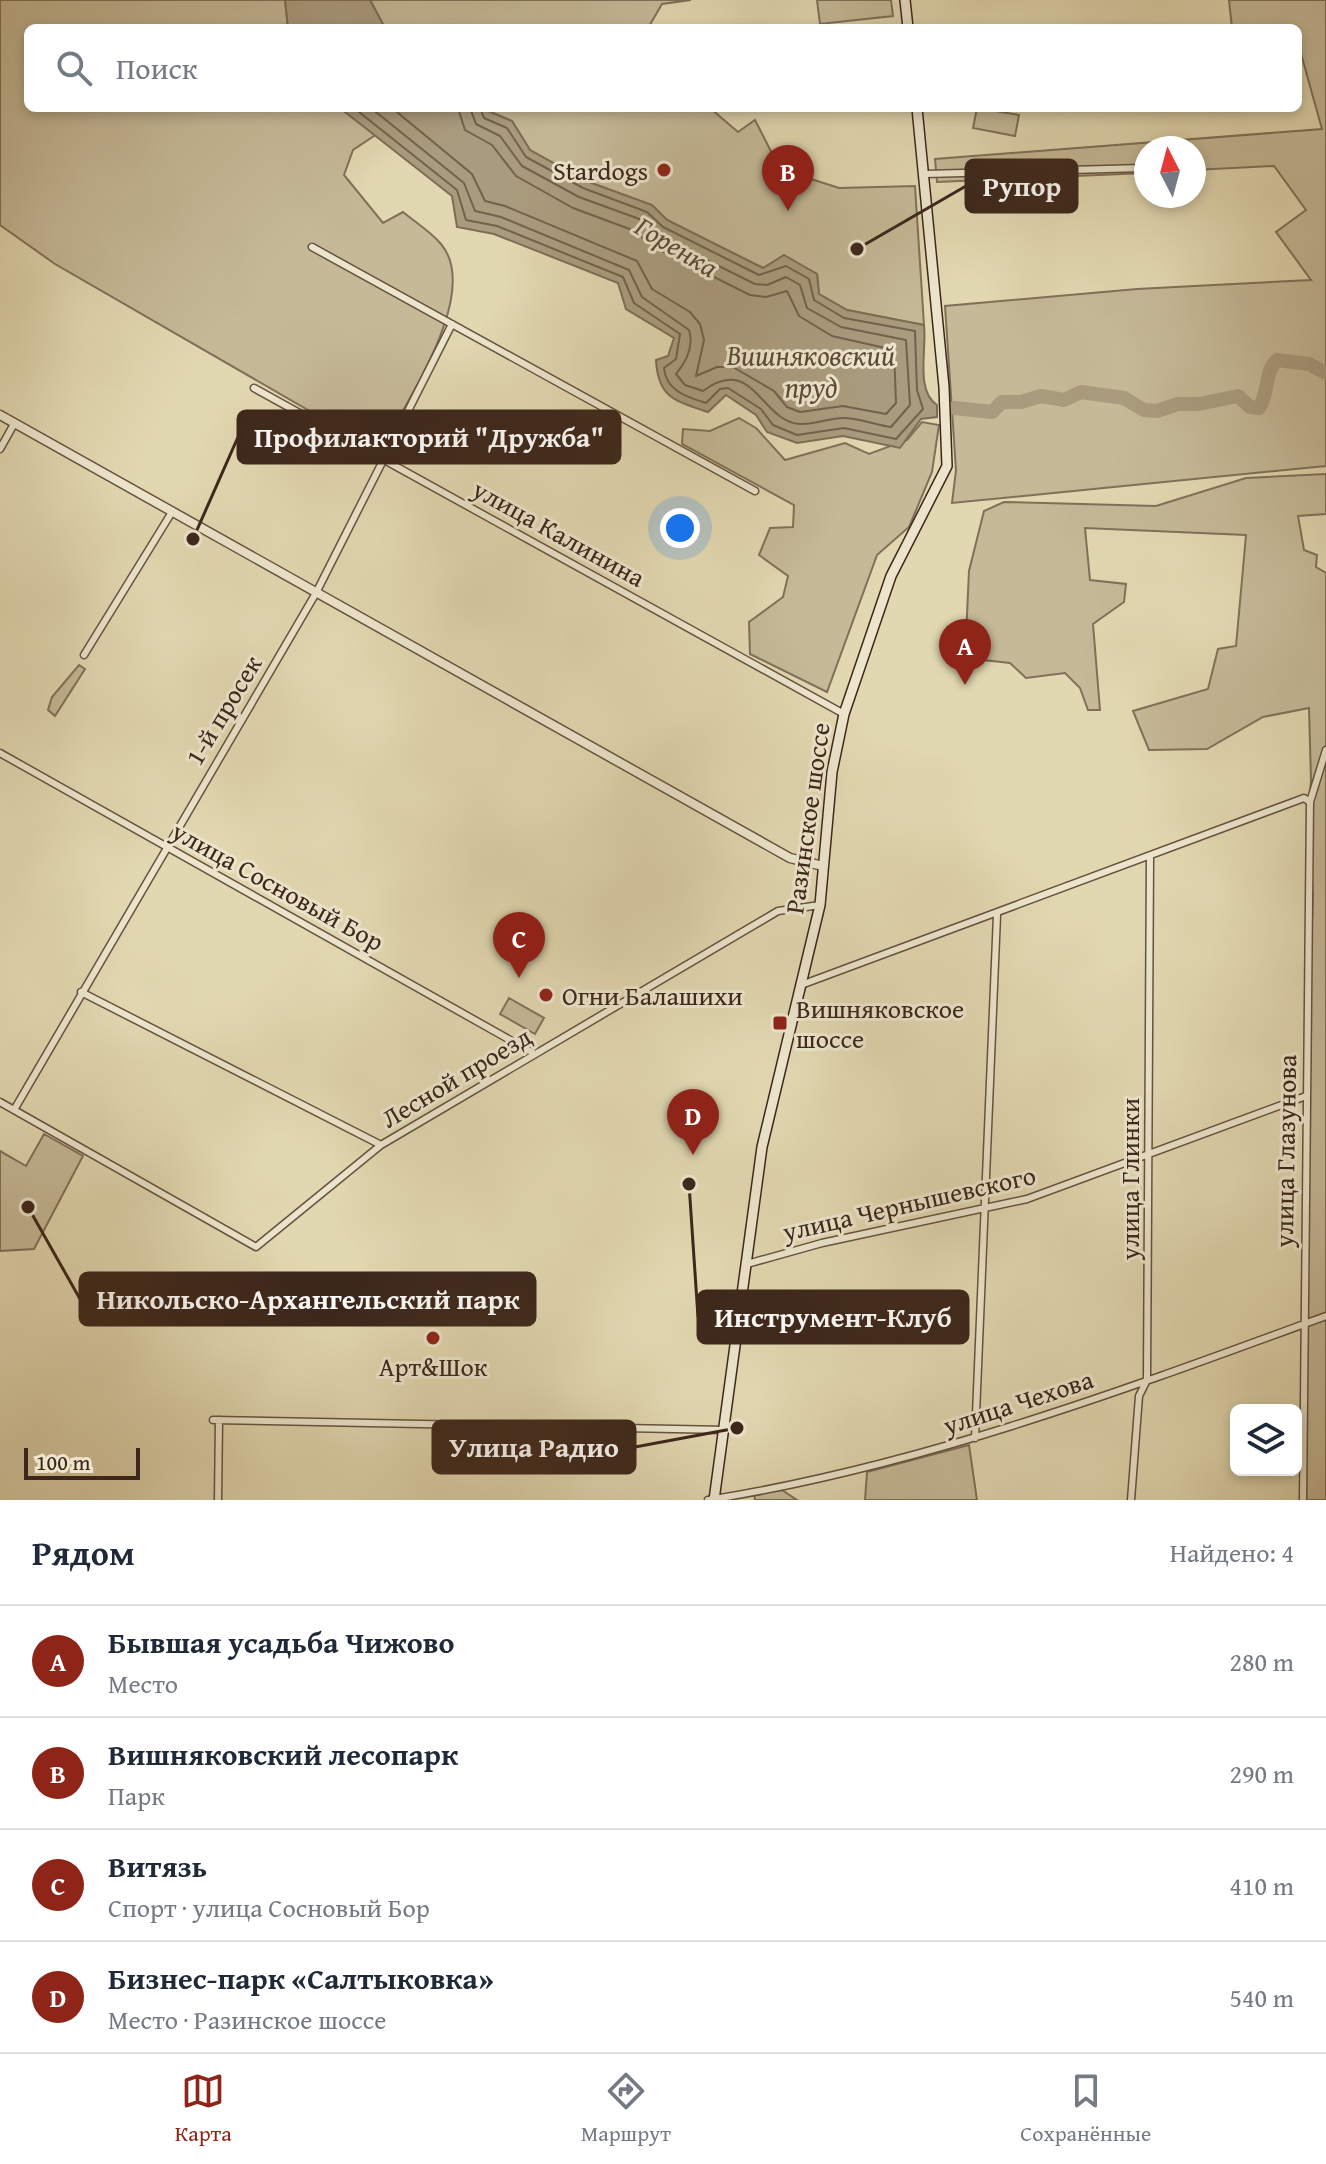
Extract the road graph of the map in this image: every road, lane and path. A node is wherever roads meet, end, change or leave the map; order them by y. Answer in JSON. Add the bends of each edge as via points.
{"nodes":[{"id":1,"x":905,"y":0,"type":"edge"},
{"id":2,"x":908,"y":24,"type":"edge"},
{"id":3,"x":917,"y":112,"type":"edge"},
{"id":4,"x":1134,"y":168,"type":"edge"},
{"id":5,"x":925,"y":174,"type":"junction"},
{"id":6,"x":312,"y":247,"type":"dead end"},
{"id":7,"x":452,"y":324,"type":"junction"},
{"id":8,"x":254,"y":388,"type":"dead end"},
{"id":9,"x":0,"y":415,"type":"edge"},
{"id":10,"x":14,"y":424,"type":"junction"},
{"id":11,"x":0,"y":449,"type":"edge"},
{"id":12,"x":383,"y":459,"type":"junction"},
{"id":13,"x":755,"y":491,"type":"dead end"},
{"id":14,"x":172,"y":512,"type":"junction"},
{"id":15,"x":316,"y":593,"type":"junction"},
{"id":16,"x":84,"y":655,"type":"dead end"},
{"id":17,"x":844,"y":714,"type":"junction"},
{"id":18,"x":1326,"y":750,"type":"edge"},
{"id":19,"x":0,"y":753,"type":"edge"},
{"id":20,"x":1310,"y":802,"type":"junction"},
{"id":21,"x":166,"y":846,"type":"junction"},
{"id":22,"x":1150,"y":857,"type":"junction"},
{"id":23,"x":823,"y":866,"type":"junction"},
{"id":24,"x":820,"y":905,"type":"junction"},
{"id":25,"x":997,"y":915,"type":"junction"},
{"id":26,"x":800,"y":985,"type":"junction"},
{"id":27,"x":81,"y":992,"type":"junction"},
{"id":28,"x":535,"y":1054,"type":"junction"},
{"id":29,"x":1306,"y":1096,"type":"junction"},
{"id":30,"x":0,"y":1102,"type":"edge"},
{"id":31,"x":14,"y":1110,"type":"junction"},
{"id":32,"x":381,"y":1145,"type":"junction"},
{"id":33,"x":1150,"y":1154,"type":"junction"},
{"id":34,"x":987,"y":1210,"type":"junction"},
{"id":35,"x":747,"y":1264,"type":"junction"},
{"id":36,"x":1326,"y":1316,"type":"edge"},
{"id":37,"x":1303,"y":1324,"type":"junction"},
{"id":38,"x":1147,"y":1380,"type":"junction"},
{"id":39,"x":726,"y":1430,"type":"junction"},
{"id":40,"x":975,"y":1438,"type":"junction"},
{"id":41,"x":218,"y":1500,"type":"edge"},
{"id":42,"x":708,"y":1500,"type":"edge"},
{"id":43,"x":714,"y":1500,"type":"edge"},
{"id":44,"x":1131,"y":1500,"type":"edge"},
{"id":45,"x":1303,"y":1500,"type":"edge"}],
"edges":[{"from":1,"to":2,"type":"main road"},
{"from":3,"to":5,"type":"main road","name":"Разинское шоссе"},
{"from":4,"to":5,"type":"street"},
{"from":5,"to":17,"type":"main road","name":"Разинское шоссе","via":[[947,466],[891,576]]},
{"from":6,"to":7,"type":"street"},
{"from":7,"to":12,"type":"street","name":"1-й просек"},
{"from":7,"to":13,"type":"street"},
{"from":8,"to":12,"type":"street","name":"улица Калинина"},
{"from":9,"to":10,"type":"street"},
{"from":10,"to":11,"type":"street"},
{"from":10,"to":14,"type":"street"},
{"from":12,"to":15,"type":"street","name":"1-й просек"},
{"from":12,"to":17,"type":"street","name":"улица Калинина"},
{"from":14,"to":15,"type":"street"},
{"from":14,"to":16,"type":"street"},
{"from":15,"to":21,"type":"street","name":"1-й просек"},
{"from":15,"to":23,"type":"street","via":[[790,858]]},
{"from":17,"to":23,"type":"main road","name":"Разинское шоссе"},
{"from":18,"to":20,"type":"street","name":"улица Глазунова"},
{"from":19,"to":21,"type":"street","name":"улица Сосновый Бор"},
{"from":20,"to":22,"type":"street","via":[[1304,798]]},
{"from":20,"to":29,"type":"street","name":"улица Глазунова"},
{"from":21,"to":27,"type":"street","name":"1-й просек"},
{"from":21,"to":28,"type":"street","name":"улица Сосновый Бор"},
{"from":22,"to":25,"type":"street"},
{"from":22,"to":33,"type":"street","name":"улица Глинки"},
{"from":23,"to":24,"type":"main road","name":"Разинское шоссе"},
{"from":24,"to":26,"type":"main road","name":"Разинское шоссе"},
{"from":24,"to":28,"type":"street","name":"Лесной проезд","via":[[778,911]]},
{"from":25,"to":26,"type":"street"},
{"from":25,"to":34,"type":"street"},
{"from":26,"to":35,"type":"main road","name":"Разинское шоссе","via":[[762,1147]]},
{"from":27,"to":31,"type":"street","name":"1-й просек"},
{"from":27,"to":32,"type":"street"},
{"from":28,"to":32,"type":"street","name":"Лесной проезд"},
{"from":29,"to":33,"type":"street","name":"улица Чернышевского"},
{"from":29,"to":37,"type":"street","name":"улица Глазунова"},
{"from":30,"to":31,"type":"street"},
{"from":31,"to":32,"type":"street","name":"Лесной проезд","via":[[256,1247]]},
{"from":33,"to":34,"type":"street","name":"улица Чернышевского"},
{"from":33,"to":38,"type":"street","name":"улица Глинки"},
{"from":34,"to":35,"type":"street","name":"улица Чернышевского","via":[[822,1243]]},
{"from":34,"to":40,"type":"street"},
{"from":35,"to":39,"type":"main road","name":"Разинское шоссе"},
{"from":36,"to":37,"type":"street","name":"улица Чехова"},
{"from":37,"to":38,"type":"street","name":"улица Чехова"},
{"from":37,"to":45,"type":"street","name":"улица Глазунова"},
{"from":38,"to":40,"type":"street","name":"улица Чехова"},
{"from":38,"to":44,"type":"street","name":"улица Глинки","via":[[1139,1396]]},
{"from":39,"to":41,"type":"street","via":[[216,1420]]},
{"from":39,"to":43,"type":"main road","name":"Разинское шоссе"},
{"from":40,"to":43,"type":"street","name":"улица Чехова"},
{"from":42,"to":43,"type":"street","name":"улица Чехова"}]}
